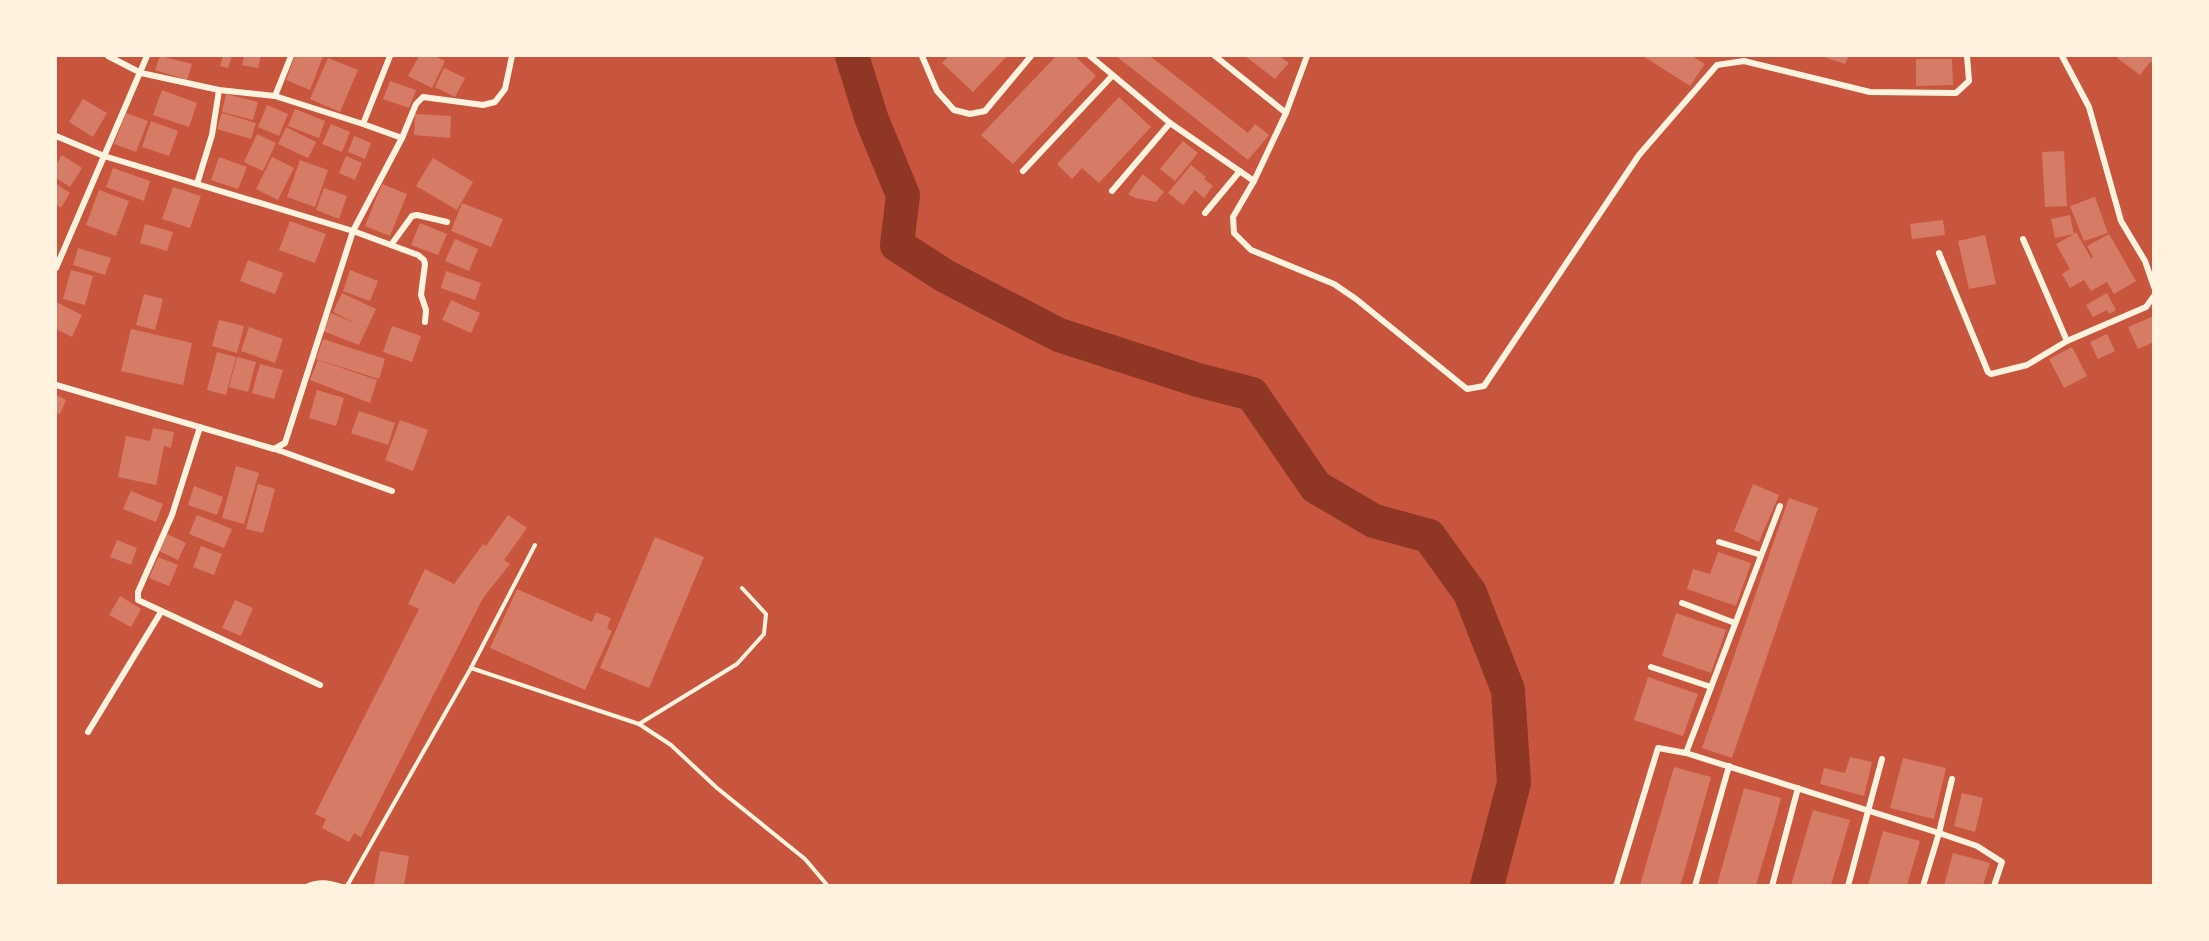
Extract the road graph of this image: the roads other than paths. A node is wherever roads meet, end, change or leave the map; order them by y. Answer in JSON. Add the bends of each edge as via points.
{"nodes":[{"id":1,"x":108,"y":56,"type":"edge"},
{"id":2,"x":147,"y":56,"type":"edge"},
{"id":3,"x":291,"y":56,"type":"edge"},
{"id":4,"x":390,"y":56,"type":"edge"},
{"id":5,"x":512,"y":56,"type":"edge"},
{"id":6,"x":923,"y":56,"type":"edge"},
{"id":7,"x":1031,"y":56,"type":"edge"},
{"id":8,"x":1090,"y":56,"type":"edge"},
{"id":9,"x":1215,"y":56,"type":"edge"},
{"id":10,"x":1307,"y":56,"type":"edge"},
{"id":11,"x":1967,"y":56,"type":"edge"},
{"id":12,"x":2062,"y":56,"type":"edge"},
{"id":13,"x":141,"y":74,"type":"junction"},
{"id":14,"x":1112,"y":76,"type":"junction"},
{"id":15,"x":219,"y":90,"type":"junction"},
{"id":16,"x":275,"y":96,"type":"junction"},
{"id":17,"x":1286,"y":113,"type":"junction"},
{"id":18,"x":1170,"y":123,"type":"junction"},
{"id":19,"x":363,"y":124,"type":"junction"},
{"id":20,"x":56,"y":136,"type":"edge"},
{"id":21,"x":402,"y":138,"type":"junction"},
{"id":22,"x":104,"y":156,"type":"junction"},
{"id":23,"x":1023,"y":171,"type":"dead end"},
{"id":24,"x":1240,"y":171,"type":"junction"},
{"id":25,"x":1254,"y":181,"type":"junction"},
{"id":26,"x":197,"y":184,"type":"junction"},
{"id":27,"x":1112,"y":191,"type":"dead end"},
{"id":28,"x":1204,"y":213,"type":"dead end"},
{"id":29,"x":447,"y":222,"type":"dead end"},
{"id":30,"x":353,"y":231,"type":"junction"},
{"id":31,"x":2023,"y":239,"type":"dead end"},
{"id":32,"x":391,"y":245,"type":"junction"},
{"id":33,"x":1940,"y":253,"type":"dead end"},
{"id":34,"x":56,"y":268,"type":"edge"},
{"id":35,"x":2154,"y":287,"type":"edge"},
{"id":36,"x":2154,"y":296,"type":"edge"},
{"id":37,"x":425,"y":322,"type":"dead end"},
{"id":38,"x":2067,"y":341,"type":"junction"},
{"id":39,"x":56,"y":385,"type":"edge"},
{"id":40,"x":200,"y":427,"type":"junction"},
{"id":41,"x":274,"y":449,"type":"junction"},
{"id":42,"x":392,"y":491,"type":"dead end"},
{"id":43,"x":1780,"y":506,"type":"dead end"},
{"id":44,"x":1719,"y":542,"type":"dead end"},
{"id":45,"x":535,"y":545,"type":"dead end"},
{"id":46,"x":1761,"y":555,"type":"junction"},
{"id":47,"x":742,"y":588,"type":"dead end"},
{"id":48,"x":1682,"y":603,"type":"dead end"},
{"id":49,"x":160,"y":612,"type":"junction"},
{"id":50,"x":1735,"y":623,"type":"junction"},
{"id":51,"x":1651,"y":667,"type":"dead end"},
{"id":52,"x":471,"y":668,"type":"junction"},
{"id":53,"x":320,"y":685,"type":"dead end"},
{"id":54,"x":1711,"y":687,"type":"junction"},
{"id":55,"x":639,"y":724,"type":"junction"},
{"id":56,"x":88,"y":732,"type":"dead end"},
{"id":57,"x":1686,"y":753,"type":"junction"},
{"id":58,"x":1882,"y":759,"type":"dead end"},
{"id":59,"x":1729,"y":766,"type":"junction"},
{"id":60,"x":1952,"y":779,"type":"dead end"},
{"id":61,"x":1798,"y":788,"type":"junction"},
{"id":62,"x":1869,"y":811,"type":"junction"},
{"id":63,"x":1939,"y":833,"type":"junction"},
{"id":64,"x":306,"y":885,"type":"edge"},
{"id":65,"x":342,"y":885,"type":"edge"},
{"id":66,"x":347,"y":885,"type":"edge"},
{"id":67,"x":828,"y":885,"type":"edge"},
{"id":68,"x":1616,"y":885,"type":"edge"},
{"id":69,"x":1695,"y":885,"type":"edge"},
{"id":70,"x":1772,"y":885,"type":"edge"},
{"id":71,"x":1848,"y":885,"type":"edge"},
{"id":72,"x":1923,"y":885,"type":"edge"},
{"id":73,"x":1994,"y":885,"type":"edge"}],
"edges":[{"from":1,"to":13,"type":"street"},
{"from":2,"to":13,"type":"street"},
{"from":3,"to":16,"type":"street"},
{"from":4,"to":19,"type":"street"},
{"from":5,"to":21,"type":"street","via":[[505,89],[495,102],[483,105],[419,99]]},
{"from":6,"to":7,"type":"street","via":[[937,91],[954,110],[970,114],[985,111]]},
{"from":8,"to":14,"type":"street"},
{"from":9,"to":17,"type":"street"},
{"from":10,"to":17,"type":"street"},
{"from":11,"to":25,"type":"street","via":[[1969,81],[1956,93],[1870,92],[1744,61],[1717,65],[1639,155],[1496,371],[1484,386],[1475,388],[1467,389],[1334,284],[1251,250],[1234,232],[1233,217]]},
{"from":12,"to":35,"type":"street","via":[[2089,107],[2121,221],[2145,261]]},
{"from":13,"to":15,"type":"street"},
{"from":13,"to":22,"type":"street"},
{"from":14,"to":18,"type":"street"},
{"from":14,"to":23,"type":"street"},
{"from":15,"to":16,"type":"street"},
{"from":15,"to":26,"type":"street","via":[[212,135]]},
{"from":16,"to":19,"type":"street"},
{"from":17,"to":25,"type":"street"},
{"from":18,"to":24,"type":"street"},
{"from":18,"to":27,"type":"street"},
{"from":19,"to":21,"type":"street"},
{"from":20,"to":22,"type":"street"},
{"from":21,"to":30,"type":"street"},
{"from":22,"to":26,"type":"street"},
{"from":22,"to":34,"type":"street"},
{"from":24,"to":25,"type":"street"},
{"from":24,"to":28,"type":"street"},
{"from":26,"to":30,"type":"street"},
{"from":29,"to":32,"type":"street","via":[[412,216]]},
{"from":30,"to":32,"type":"street"},
{"from":30,"to":41,"type":"street","via":[[288,437],[282,447]]},
{"from":31,"to":38,"type":"street"},
{"from":32,"to":37,"type":"street","via":[[424,260],[421,295]]},
{"from":33,"to":38,"type":"street","via":[[1988,372],[1996,374],[2026,365]]},
{"from":36,"to":38,"type":"street","via":[[2146,307]]},
{"from":39,"to":40,"type":"street"},
{"from":40,"to":41,"type":"street"},
{"from":40,"to":49,"type":"street","via":[[172,515],[138,592],[138,600]]},
{"from":41,"to":42,"type":"street"},
{"from":43,"to":46,"type":"street"},
{"from":44,"to":46,"type":"street"},
{"from":45,"to":52,"type":"lane"},
{"from":46,"to":50,"type":"street"},
{"from":47,"to":55,"type":"lane","via":[[766,614],[764,634],[737,664]]},
{"from":48,"to":50,"type":"street"},
{"from":49,"to":53,"type":"street"},
{"from":49,"to":56,"type":"street"},
{"from":50,"to":54,"type":"street"},
{"from":51,"to":54,"type":"street"},
{"from":52,"to":55,"type":"lane"},
{"from":52,"to":66,"type":"lane"},
{"from":54,"to":57,"type":"street"},
{"from":55,"to":67,"type":"lane","via":[[672,745],[717,788],[805,859]]},
{"from":57,"to":59,"type":"street"},
{"from":57,"to":68,"type":"street","via":[[1658,748]]},
{"from":58,"to":62,"type":"street"},
{"from":59,"to":61,"type":"street"},
{"from":59,"to":69,"type":"street"},
{"from":60,"to":63,"type":"street"},
{"from":61,"to":62,"type":"street"},
{"from":61,"to":70,"type":"street"},
{"from":62,"to":63,"type":"street"},
{"from":62,"to":71,"type":"street"},
{"from":63,"to":72,"type":"street"},
{"from":63,"to":73,"type":"street","via":[[1977,846],[2002,861]]},
{"from":64,"to":65,"type":"lane","via":[[316,881]]}]}
